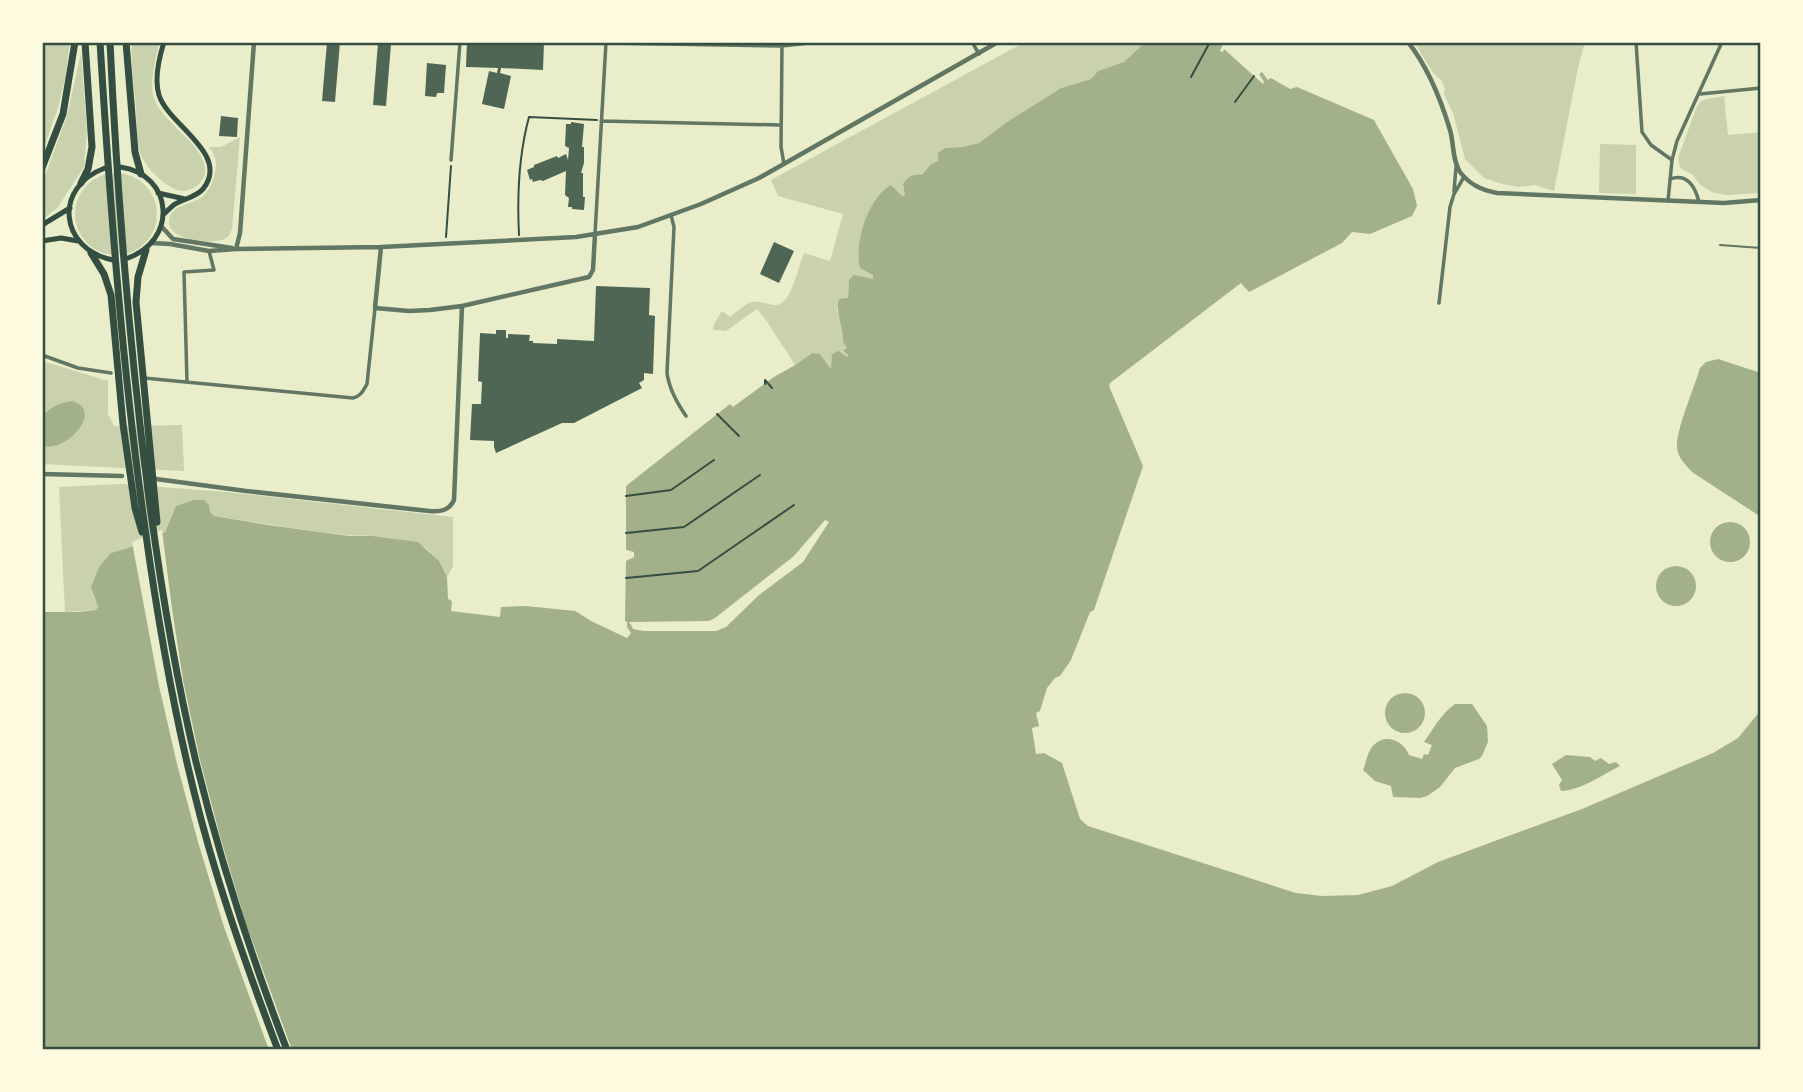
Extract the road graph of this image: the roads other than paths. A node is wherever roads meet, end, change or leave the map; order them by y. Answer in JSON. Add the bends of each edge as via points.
{"nodes":[{"id":1,"x":75,"y":42,"type":"edge"},
{"id":2,"x":85,"y":42,"type":"edge"},
{"id":3,"x":100,"y":42,"type":"edge"},
{"id":4,"x":110,"y":42,"type":"edge"},
{"id":5,"x":126,"y":42,"type":"edge"},
{"id":6,"x":254,"y":42,"type":"edge"},
{"id":7,"x":460,"y":42,"type":"edge"},
{"id":8,"x":594,"y":42,"type":"edge"},
{"id":9,"x":606,"y":42,"type":"edge"},
{"id":10,"x":818,"y":42,"type":"edge"},
{"id":11,"x":972,"y":42,"type":"edge"},
{"id":12,"x":998,"y":42,"type":"edge"},
{"id":13,"x":1408,"y":42,"type":"edge"},
{"id":14,"x":1636,"y":42,"type":"edge"},
{"id":15,"x":1722,"y":42,"type":"edge"},
{"id":16,"x":164,"y":43,"type":"edge"},
{"id":17,"x":782,"y":46,"type":"junction"},
{"id":18,"x":979,"y":54,"type":"junction"},
{"id":19,"x":1761,"y":88,"type":"edge"},
{"id":20,"x":1699,"y":94,"type":"junction"},
{"id":21,"x":601,"y":121,"type":"junction"},
{"id":22,"x":780,"y":125,"type":"junction"},
{"id":23,"x":111,"y":146,"type":"junction"},
{"id":24,"x":451,"y":160,"type":"road end"},
{"id":25,"x":1672,"y":160,"type":"junction"},
{"id":26,"x":784,"y":164,"type":"junction"},
{"id":27,"x":1457,"y":165,"type":"junction"},
{"id":28,"x":120,"y":167,"type":"dead end"},
{"id":29,"x":42,"y":168,"type":"edge"},
{"id":30,"x":105,"y":169,"type":"dead end"},
{"id":31,"x":141,"y":174,"type":"junction"},
{"id":32,"x":1464,"y":177,"type":"junction"},
{"id":33,"x":1670,"y":179,"type":"junction"},
{"id":34,"x":81,"y":183,"type":"junction"},
{"id":35,"x":158,"y":193,"type":"junction"},
{"id":36,"x":1454,"y":194,"type":"junction"},
{"id":37,"x":185,"y":199,"type":"junction"},
{"id":38,"x":1761,"y":200,"type":"edge"},
{"id":39,"x":1668,"y":201,"type":"junction"},
{"id":40,"x":1699,"y":202,"type":"junction"},
{"id":41,"x":70,"y":208,"type":"junction"},
{"id":42,"x":163,"y":215,"type":"junction"},
{"id":43,"x":671,"y":215,"type":"junction"},
{"id":44,"x":42,"y":225,"type":"edge"},
{"id":45,"x":161,"y":226,"type":"junction"},
{"id":46,"x":595,"y":234,"type":"junction"},
{"id":47,"x":42,"y":241,"type":"edge"},
{"id":48,"x":78,"y":241,"type":"junction"},
{"id":49,"x":152,"y":243,"type":"junction"},
{"id":50,"x":1720,"y":245,"type":"dead end"},
{"id":51,"x":381,"y":247,"type":"junction"},
{"id":52,"x":1761,"y":248,"type":"edge"},
{"id":53,"x":236,"y":249,"type":"junction"},
{"id":54,"x":146,"y":250,"type":"junction"},
{"id":55,"x":209,"y":251,"type":"junction"},
{"id":56,"x":91,"y":253,"type":"junction"},
{"id":57,"x":125,"y":259,"type":"dead end"},
{"id":58,"x":113,"y":260,"type":"dead end"},
{"id":59,"x":1438,"y":303,"type":"dead end"},
{"id":60,"x":461,"y":306,"type":"junction"},
{"id":61,"x":375,"y":308,"type":"junction"},
{"id":62,"x":42,"y":355,"type":"edge"},
{"id":63,"x":111,"y":373,"type":"dead end"},
{"id":64,"x":144,"y":377,"type":"dead end"},
{"id":65,"x":187,"y":382,"type":"junction"},
{"id":66,"x":686,"y":416,"type":"dead end"},
{"id":67,"x":42,"y":474,"type":"edge"},
{"id":68,"x":121,"y":476,"type":"dead end"},
{"id":69,"x":156,"y":479,"type":"dead end"},
{"id":70,"x":149,"y":554,"type":"junction"},
{"id":71,"x":179,"y":679,"type":"junction"},
{"id":72,"x":278,"y":1050,"type":"edge"},
{"id":73,"x":287,"y":1050,"type":"edge"}],
"edges":[{"from":1,"to":29,"type":"highway","via":[[63,114]]},
{"from":2,"to":34,"type":"highway","via":[[92,147]]},
{"from":3,"to":23,"type":"highway"},
{"from":4,"to":23,"type":"highway"},
{"from":5,"to":31,"type":"highway"},
{"from":6,"to":53,"type":"street"},
{"from":7,"to":24,"type":"street"},
{"from":8,"to":9,"type":"lane"},
{"from":9,"to":17,"type":"street"},
{"from":9,"to":21,"type":"street"},
{"from":10,"to":17,"type":"street"},
{"from":11,"to":18,"type":"street"},
{"from":12,"to":18,"type":"street"},
{"from":13,"to":27,"type":"street","via":[[1441,107]]},
{"from":14,"to":25,"type":"street","via":[[1642,132]]},
{"from":15,"to":20,"type":"street"},
{"from":16,"to":37,"type":"main road","via":[[158,93],[210,166],[204,188]]},
{"from":17,"to":22,"type":"street"},
{"from":18,"to":26,"type":"street"},
{"from":19,"to":20,"type":"street"},
{"from":20,"to":25,"type":"street"},
{"from":21,"to":22,"type":"street"},
{"from":21,"to":46,"type":"street"},
{"from":22,"to":26,"type":"street"},
{"from":23,"to":70,"type":"highway","via":[[121,324]]},
{"from":23,"to":71,"type":"highway","via":[[152,521]]},
{"from":25,"to":33,"type":"street"},
{"from":26,"to":43,"type":"street"},
{"from":27,"to":32,"type":"street"},
{"from":27,"to":36,"type":"street"},
{"from":28,"to":31,"type":"main road"},
{"from":30,"to":34,"type":"main road"},
{"from":31,"to":35,"type":"main road"},
{"from":32,"to":36,"type":"street"},
{"from":32,"to":39,"type":"street","via":[[1476,187],[1497,193]]},
{"from":33,"to":39,"type":"street"},
{"from":33,"to":40,"type":"street","via":[[1682,177],[1690,183]]},
{"from":34,"to":41,"type":"main road"},
{"from":35,"to":37,"type":"main road"},
{"from":35,"to":42,"type":"main road"},
{"from":36,"to":59,"type":"street"},
{"from":37,"to":42,"type":"main road"},
{"from":38,"to":40,"type":"street"},
{"from":39,"to":40,"type":"street"},
{"from":41,"to":44,"type":"main road"},
{"from":41,"to":48,"type":"main road"},
{"from":42,"to":45,"type":"main road"},
{"from":43,"to":46,"type":"street","via":[[638,227]]},
{"from":43,"to":66,"type":"street","via":[[667,373]]},
{"from":45,"to":49,"type":"main road"},
{"from":45,"to":53,"type":"street","via":[[173,239]]},
{"from":46,"to":51,"type":"street"},
{"from":46,"to":60,"type":"street","via":[[589,277]]},
{"from":47,"to":48,"type":"main road"},
{"from":48,"to":56,"type":"main road"},
{"from":49,"to":54,"type":"main road"},
{"from":49,"to":55,"type":"street"},
{"from":50,"to":52,"type":"lane"},
{"from":51,"to":53,"type":"street"},
{"from":51,"to":61,"type":"street"},
{"from":53,"to":55,"type":"street"},
{"from":54,"to":57,"type":"main road"},
{"from":54,"to":71,"type":"highway","via":[[138,277],[138,329],[157,522]]},
{"from":55,"to":65,"type":"street","via":[[214,270],[184,272]]},
{"from":56,"to":58,"type":"main road"},
{"from":56,"to":70,"type":"highway","via":[[108,285],[112,304],[130,475]]},
{"from":60,"to":61,"type":"street"},
{"from":60,"to":69,"type":"street","via":[[454,500],[444,511]]},
{"from":61,"to":65,"type":"street","via":[[367,384],[358,397]]},
{"from":62,"to":63,"type":"street"},
{"from":64,"to":65,"type":"street"},
{"from":67,"to":68,"type":"street"},
{"from":70,"to":72,"type":"highway","via":[[179,723],[216,873]]},
{"from":71,"to":73,"type":"highway","via":[[215,836]]}]}
